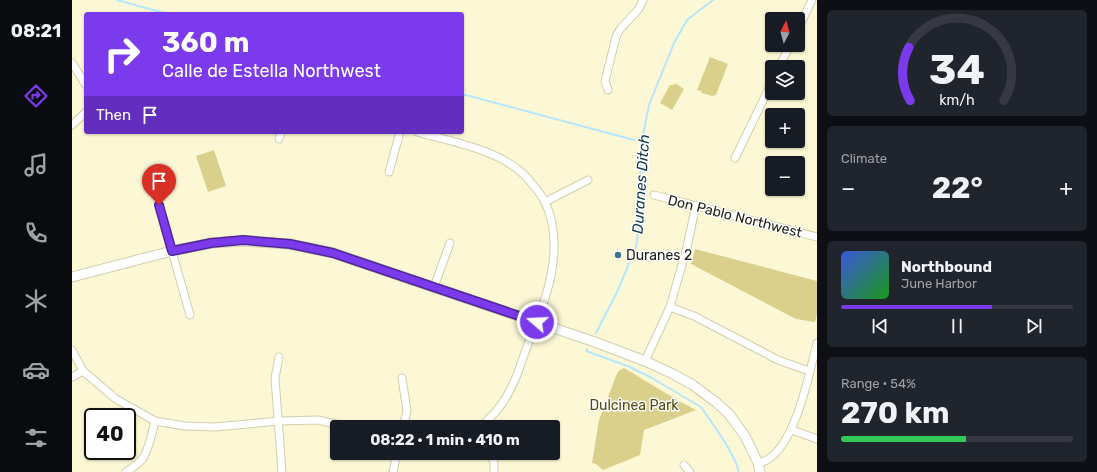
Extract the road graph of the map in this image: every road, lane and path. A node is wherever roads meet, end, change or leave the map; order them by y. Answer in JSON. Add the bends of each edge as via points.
{"nodes":[{"id":1,"x":643,"y":0,"type":"edge"},
{"id":2,"x":812,"y":0,"type":"edge"},
{"id":3,"x":805,"y":14,"type":"edge"},
{"id":4,"x":72,"y":63,"type":"edge"},
{"id":5,"x":84,"y":82,"type":"edge"},
{"id":6,"x":608,"y":90,"type":"dead end"},
{"id":7,"x":765,"y":96,"type":"edge"},
{"id":8,"x":84,"y":114,"type":"edge"},
{"id":9,"x":72,"y":125,"type":"edge"},
{"id":10,"x":399,"y":134,"type":"edge"},
{"id":11,"x":423,"y":134,"type":"edge"},
{"id":12,"x":734,"y":158,"type":"dead end"},
{"id":13,"x":389,"y":172,"type":"dead end"},
{"id":14,"x":588,"y":180,"type":"dead end"},
{"id":15,"x":654,"y":194,"type":"dead end"},
{"id":16,"x":545,"y":202,"type":"junction"},
{"id":17,"x":159,"y":205,"type":"dead end"},
{"id":18,"x":696,"y":205,"type":"junction"},
{"id":19,"x":817,"y":237,"type":"edge"},
{"id":20,"x":450,"y":243,"type":"dead end"},
{"id":21,"x":172,"y":251,"type":"junction"},
{"id":22,"x":72,"y":277,"type":"edge"},
{"id":23,"x":434,"y":287,"type":"junction"},
{"id":24,"x":670,"y":307,"type":"junction"},
{"id":25,"x":190,"y":315,"type":"dead end"},
{"id":26,"x":537,"y":322,"type":"junction"},
{"id":27,"x":817,"y":343,"type":"edge"},
{"id":28,"x":72,"y":350,"type":"edge"},
{"id":29,"x":279,"y":357,"type":"dead end"},
{"id":30,"x":645,"y":361,"type":"junction"},
{"id":31,"x":83,"y":371,"type":"junction"},
{"id":32,"x":809,"y":371,"type":"junction"},
{"id":33,"x":72,"y":377,"type":"edge"},
{"id":34,"x":402,"y":378,"type":"dead end"},
{"id":35,"x":405,"y":420,"type":"edge"},
{"id":36,"x":487,"y":420,"type":"edge"},
{"id":37,"x":155,"y":421,"type":"junction"},
{"id":38,"x":279,"y":421,"type":"junction"},
{"id":39,"x":330,"y":423,"type":"edge"},
{"id":40,"x":792,"y":430,"type":"junction"},
{"id":41,"x":815,"y":438,"type":"edge"},
{"id":42,"x":396,"y":460,"type":"edge"},
{"id":43,"x":493,"y":460,"type":"edge"},
{"id":44,"x":684,"y":465,"type":"dead end"},
{"id":45,"x":759,"y":467,"type":"edge"},
{"id":46,"x":126,"y":472,"type":"edge"},
{"id":47,"x":282,"y":472,"type":"edge"},
{"id":48,"x":393,"y":472,"type":"edge"},
{"id":49,"x":494,"y":472,"type":"edge"},
{"id":50,"x":690,"y":472,"type":"edge"}],
"edges":[{"from":1,"to":6,"type":"street","via":[[616,37],[605,81]]},
{"from":2,"to":3,"type":"street"},
{"from":4,"to":5,"type":"street"},
{"from":7,"to":12,"type":"street"},
{"from":8,"to":9,"type":"street"},
{"from":10,"to":13,"type":"street"},
{"from":11,"to":16,"type":"street","via":[[486,152],[504,160],[522,172]]},
{"from":14,"to":16,"type":"street"},
{"from":15,"to":18,"type":"street","name":"Don Pablo Northwest"},
{"from":16,"to":26,"type":"street","via":[[553,227],[553,267]]},
{"from":17,"to":21,"type":"street"},
{"from":18,"to":19,"type":"street","name":"Don Pablo Northwest"},
{"from":18,"to":24,"type":"street"},
{"from":20,"to":23,"type":"street"},
{"from":21,"to":22,"type":"street"},
{"from":21,"to":23,"type":"street","via":[[243,240],[290,244],[333,253]]},
{"from":21,"to":25,"type":"street"},
{"from":23,"to":26,"type":"street"},
{"from":24,"to":30,"type":"street"},
{"from":24,"to":32,"type":"street","via":[[694,316],[778,360]]},
{"from":26,"to":30,"type":"street"},
{"from":26,"to":36,"type":"street","via":[[514,382],[503,403]]},
{"from":27,"to":32,"type":"street"},
{"from":28,"to":31,"type":"street"},
{"from":29,"to":38,"type":"street","via":[[275,378]]},
{"from":30,"to":45,"type":"street","via":[[694,385],[729,414],[745,436]]},
{"from":31,"to":33,"type":"street"},
{"from":31,"to":37,"type":"street","via":[[116,399]]},
{"from":32,"to":40,"type":"street"},
{"from":34,"to":35,"type":"street","via":[[407,411]]},
{"from":37,"to":38,"type":"street","via":[[215,427]]},
{"from":37,"to":46,"type":"street","via":[[144,457],[134,468]]},
{"from":38,"to":39,"type":"street","via":[[318,420]]},
{"from":38,"to":47,"type":"street"},
{"from":40,"to":41,"type":"street"},
{"from":40,"to":45,"type":"street","via":[[776,452]]},
{"from":42,"to":48,"type":"street"},
{"from":43,"to":49,"type":"street"},
{"from":44,"to":50,"type":"street"}]}
